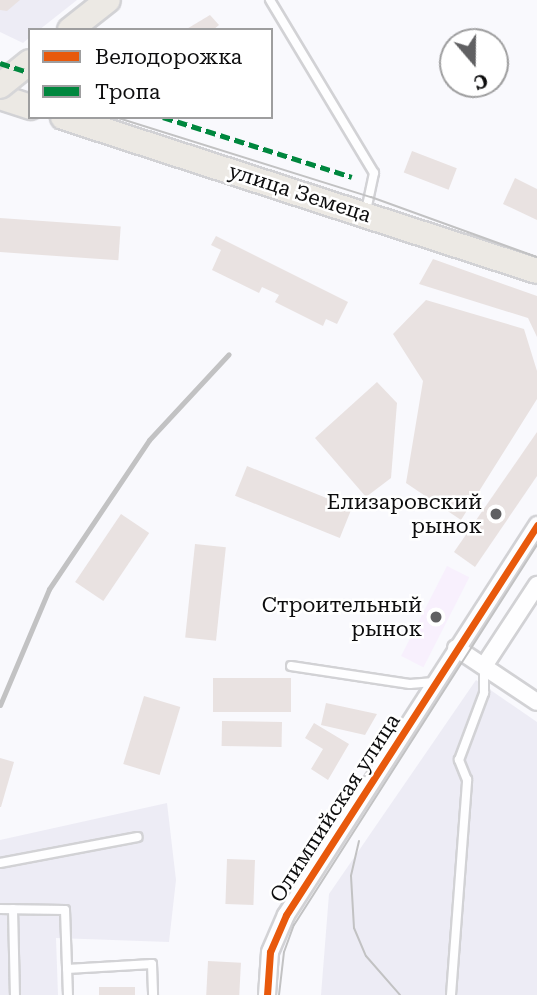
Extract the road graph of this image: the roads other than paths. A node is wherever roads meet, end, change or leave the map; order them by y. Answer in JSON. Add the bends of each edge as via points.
{"nodes":[{"id":1,"x":108,"y":0,"type":"edge"},
{"id":2,"x":270,"y":0,"type":"edge"},
{"id":3,"x":73,"y":28,"type":"edge"},
{"id":4,"x":28,"y":64,"type":"edge"},
{"id":5,"x":0,"y":86,"type":"edge"},
{"id":6,"x":0,"y":97,"type":"edge"},
{"id":7,"x":28,"y":106,"type":"edge"},
{"id":8,"x":69,"y":119,"type":"edge"},
{"id":9,"x":365,"y":214,"type":"junction"},
{"id":10,"x":537,"y":271,"type":"edge"},
{"id":11,"x":537,"y":525,"type":"edge"},
{"id":12,"x":537,"y":585,"type":"edge"},
{"id":13,"x":456,"y":648,"type":"junction"},
{"id":14,"x":291,"y":666,"type":"dead end"},
{"id":15,"x":484,"y":666,"type":"junction"},
{"id":16,"x":436,"y":682,"type":"junction"},
{"id":17,"x":537,"y":702,"type":"edge"},
{"id":18,"x":138,"y":837,"type":"dead end"},
{"id":19,"x":0,"y":863,"type":"edge"},
{"id":20,"x":0,"y":909,"type":"edge"},
{"id":21,"x":13,"y":909,"type":"junction"},
{"id":22,"x":67,"y":969,"type":"junction"},
{"id":23,"x":15,"y":995,"type":"edge"},
{"id":24,"x":68,"y":995,"type":"edge"},
{"id":25,"x":153,"y":995,"type":"edge"},
{"id":26,"x":267,"y":995,"type":"edge"},
{"id":27,"x":451,"y":995,"type":"edge"}],
"edges":[{"from":1,"to":3,"type":"main road"},
{"from":2,"to":9,"type":"lane","via":[[374,173]]},
{"from":4,"to":5,"type":"main road","bridge":true},
{"from":6,"to":7,"type":"main road"},
{"from":8,"to":9,"type":"main road","name":"улица Земеца"},
{"from":9,"to":10,"type":"main road","name":"улица Земеца"},
{"from":11,"to":13,"type":"street","name":"Олимпийская улица"},
{"from":12,"to":15,"type":"street"},
{"from":13,"to":15,"type":"street"},
{"from":13,"to":16,"type":"street","name":"Олимпийская улица"},
{"from":14,"to":16,"type":"lane","via":[[410,684]]},
{"from":15,"to":17,"type":"street"},
{"from":15,"to":27,"type":"lane","via":[[484,693],[459,760],[467,780]]},
{"from":16,"to":26,"type":"street","name":"Олимпийская улица","via":[[286,915],[270,952]]},
{"from":18,"to":19,"type":"lane"},
{"from":20,"to":21,"type":"lane"},
{"from":21,"to":22,"type":"lane","via":[[65,910]]},
{"from":21,"to":23,"type":"lane"},
{"from":22,"to":24,"type":"lane"},
{"from":22,"to":25,"type":"lane","via":[[152,964]]}]}
